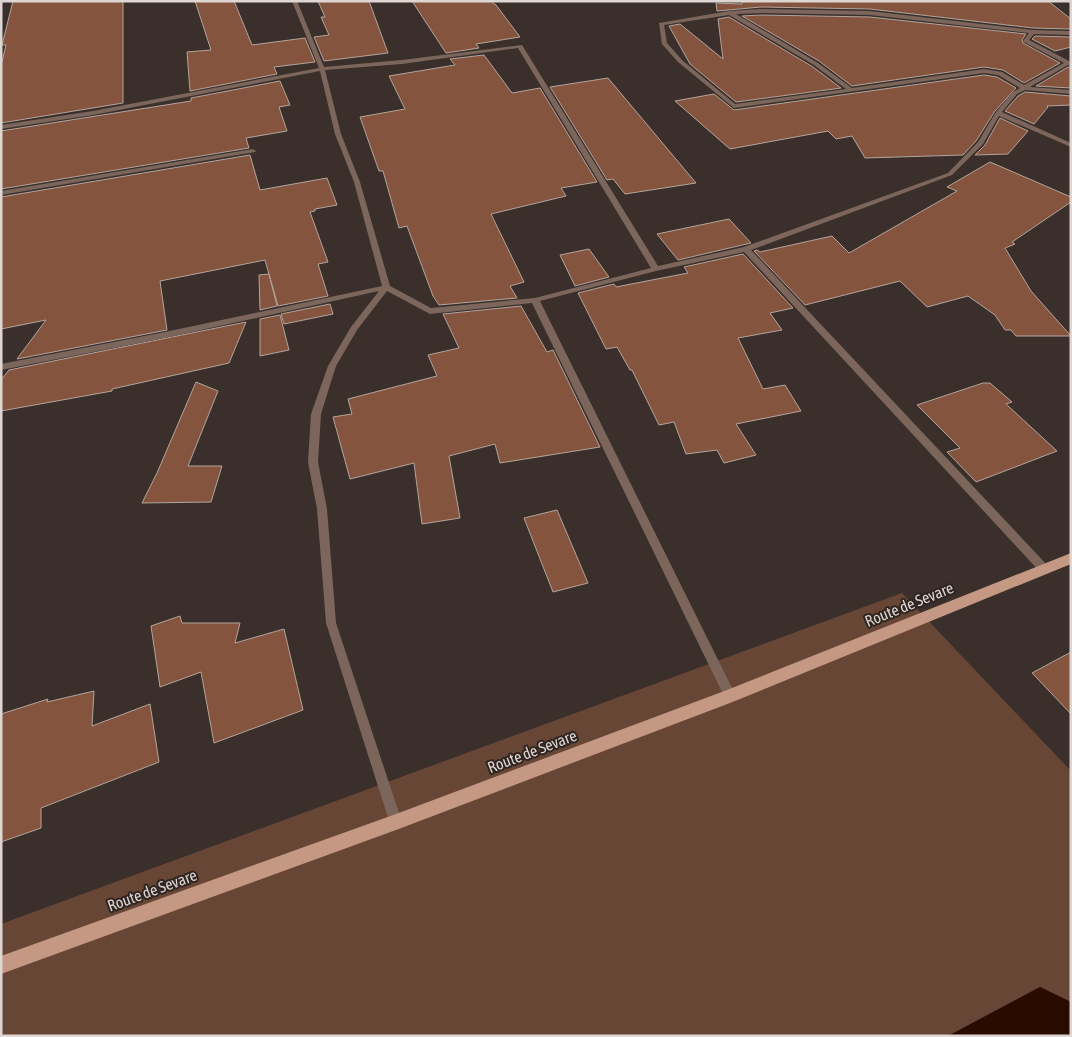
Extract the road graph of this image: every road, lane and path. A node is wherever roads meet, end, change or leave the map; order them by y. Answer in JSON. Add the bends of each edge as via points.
{"nodes":[{"id":1,"x":294,"y":1,"type":"edge"},
{"id":2,"x":799,"y":3,"type":"dead end"},
{"id":3,"x":804,"y":12,"type":"junction"},
{"id":4,"x":729,"y":13,"type":"junction"},
{"id":5,"x":1033,"y":32,"type":"junction"},
{"id":6,"x":1071,"y":32,"type":"edge"},
{"id":7,"x":1069,"y":63,"type":"edge"},
{"id":8,"x":322,"y":69,"type":"junction"},
{"id":9,"x":1024,"y":88,"type":"junction"},
{"id":10,"x":850,"y":90,"type":"junction"},
{"id":11,"x":1071,"y":92,"type":"edge"},
{"id":12,"x":998,"y":113,"type":"junction"},
{"id":13,"x":1,"y":127,"type":"edge"},
{"id":14,"x":1071,"y":145,"type":"edge"},
{"id":15,"x":253,"y":151,"type":"dead end"},
{"id":16,"x":1,"y":193,"type":"edge"},
{"id":17,"x":746,"y":249,"type":"junction"},
{"id":18,"x":656,"y":269,"type":"junction"},
{"id":19,"x":386,"y":287,"type":"junction"},
{"id":20,"x":535,"y":300,"type":"junction"},
{"id":21,"x":1,"y":367,"type":"edge"},
{"id":22,"x":1071,"y":558,"type":"edge"},
{"id":23,"x":1045,"y":570,"type":"junction"},
{"id":24,"x":730,"y":696,"type":"junction"},
{"id":25,"x":396,"y":822,"type":"junction"},
{"id":26,"x":1,"y":965,"type":"edge"}],
"edges":[{"from":1,"to":8,"type":"street"},
{"from":2,"to":3,"type":"street"},
{"from":3,"to":4,"type":"street"},
{"from":3,"to":5,"type":"street","via":[[870,13]]},
{"from":4,"to":10,"type":"street","via":[[816,64]]},
{"from":4,"to":10,"type":"street","via":[[661,24],[664,43],[680,61],[734,106]]},
{"from":5,"to":6,"type":"street"},
{"from":5,"to":7,"type":"street","via":[[1026,42]]},
{"from":7,"to":9,"type":"street"},
{"from":8,"to":13,"type":"street","via":[[93,113]]},
{"from":8,"to":18,"type":"street","via":[[520,46]]},
{"from":8,"to":19,"type":"street","via":[[338,134],[357,182]]},
{"from":9,"to":10,"type":"street","via":[[1000,73],[984,71]]},
{"from":9,"to":11,"type":"street"},
{"from":9,"to":12,"type":"street"},
{"from":12,"to":14,"type":"street"},
{"from":12,"to":17,"type":"street","via":[[981,143],[950,174]]},
{"from":15,"to":16,"type":"street"},
{"from":17,"to":18,"type":"street"},
{"from":17,"to":23,"type":"street"},
{"from":18,"to":20,"type":"street"},
{"from":19,"to":20,"type":"street","via":[[430,311]]},
{"from":19,"to":21,"type":"street","via":[[165,336]]},
{"from":19,"to":25,"type":"street","via":[[354,329],[332,366],[316,414],[313,462],[322,509],[331,623]]},
{"from":20,"to":24,"type":"street"},
{"from":22,"to":23,"type":"main road","name":"Route de Sevare"},
{"from":23,"to":24,"type":"main road","name":"Route de Sevare"},
{"from":24,"to":25,"type":"main road","name":"Route de Sevare"},
{"from":25,"to":26,"type":"main road","name":"Route de Sevare"}]}
